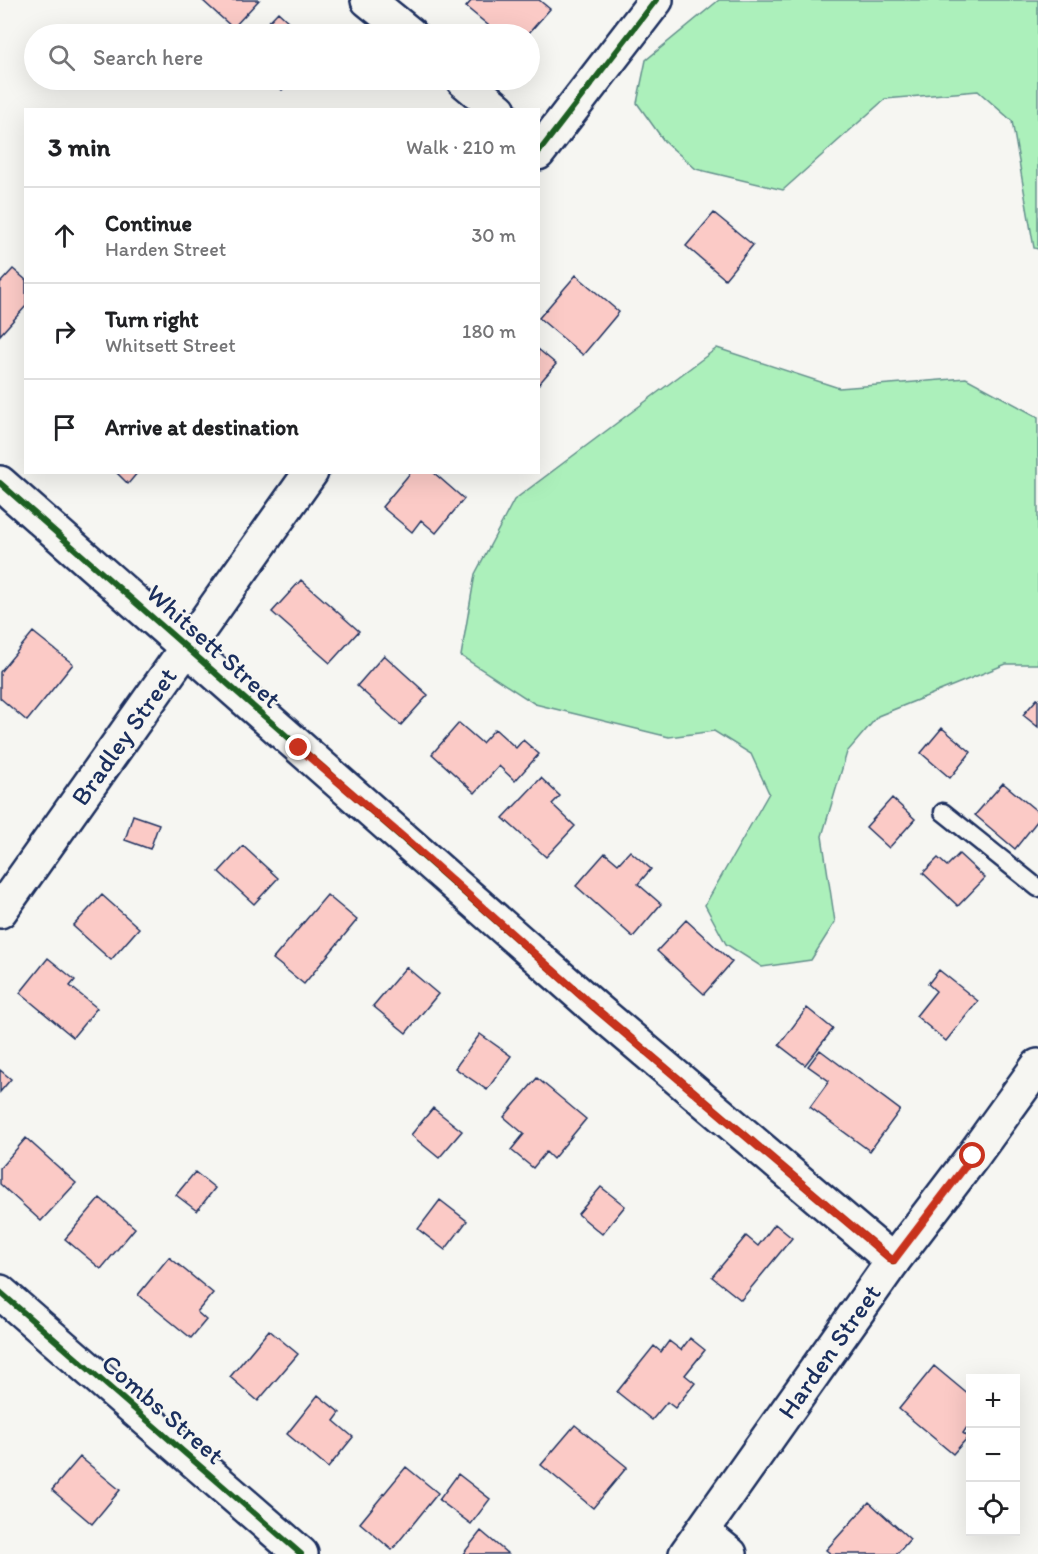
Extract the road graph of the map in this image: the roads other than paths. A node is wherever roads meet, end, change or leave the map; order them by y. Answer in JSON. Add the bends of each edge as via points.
{"nodes":[{"id":1,"x":368,"y":0,"type":"edge"},
{"id":2,"x":656,"y":0,"type":"edge"},
{"id":3,"x":398,"y":24,"type":"edge"},
{"id":4,"x":475,"y":90,"type":"edge"},
{"id":5,"x":497,"y":108,"type":"edge"},
{"id":6,"x":540,"y":147,"type":"edge"},
{"id":7,"x":310,"y":474,"type":"edge"},
{"id":8,"x":0,"y":483,"type":"edge"},
{"id":9,"x":186,"y":648,"type":"junction"},
{"id":10,"x":943,"y":812,"type":"dead end"},
{"id":11,"x":1038,"y":888,"type":"edge"},
{"id":12,"x":0,"y":911,"type":"edge"},
{"id":13,"x":1038,"y":1066,"type":"edge"},
{"id":14,"x":893,"y":1261,"type":"junction"},
{"id":15,"x":0,"y":1292,"type":"edge"},
{"id":16,"x":694,"y":1543,"type":"edge"},
{"id":17,"x":301,"y":1554,"type":"edge"},
{"id":18,"x":730,"y":1554,"type":"edge"}],
"edges":[{"from":1,"to":3,"type":"street"},
{"from":2,"to":6,"type":"street"},
{"from":4,"to":5,"type":"street"},
{"from":7,"to":9,"type":"street","name":"Bradley Street"},
{"from":8,"to":9,"type":"street","name":"Whitsett Street"},
{"from":9,"to":12,"type":"street","name":"Bradley Street"},
{"from":9,"to":14,"type":"street","name":"Whitsett Street","via":[[595,1008]]},
{"from":10,"to":11,"type":"lane"},
{"from":13,"to":14,"type":"street","name":"Harden Street"},
{"from":14,"to":16,"type":"street","name":"Harden Street"},
{"from":15,"to":17,"type":"street","name":"Combs Street"},
{"from":16,"to":18,"type":"street"}]}
